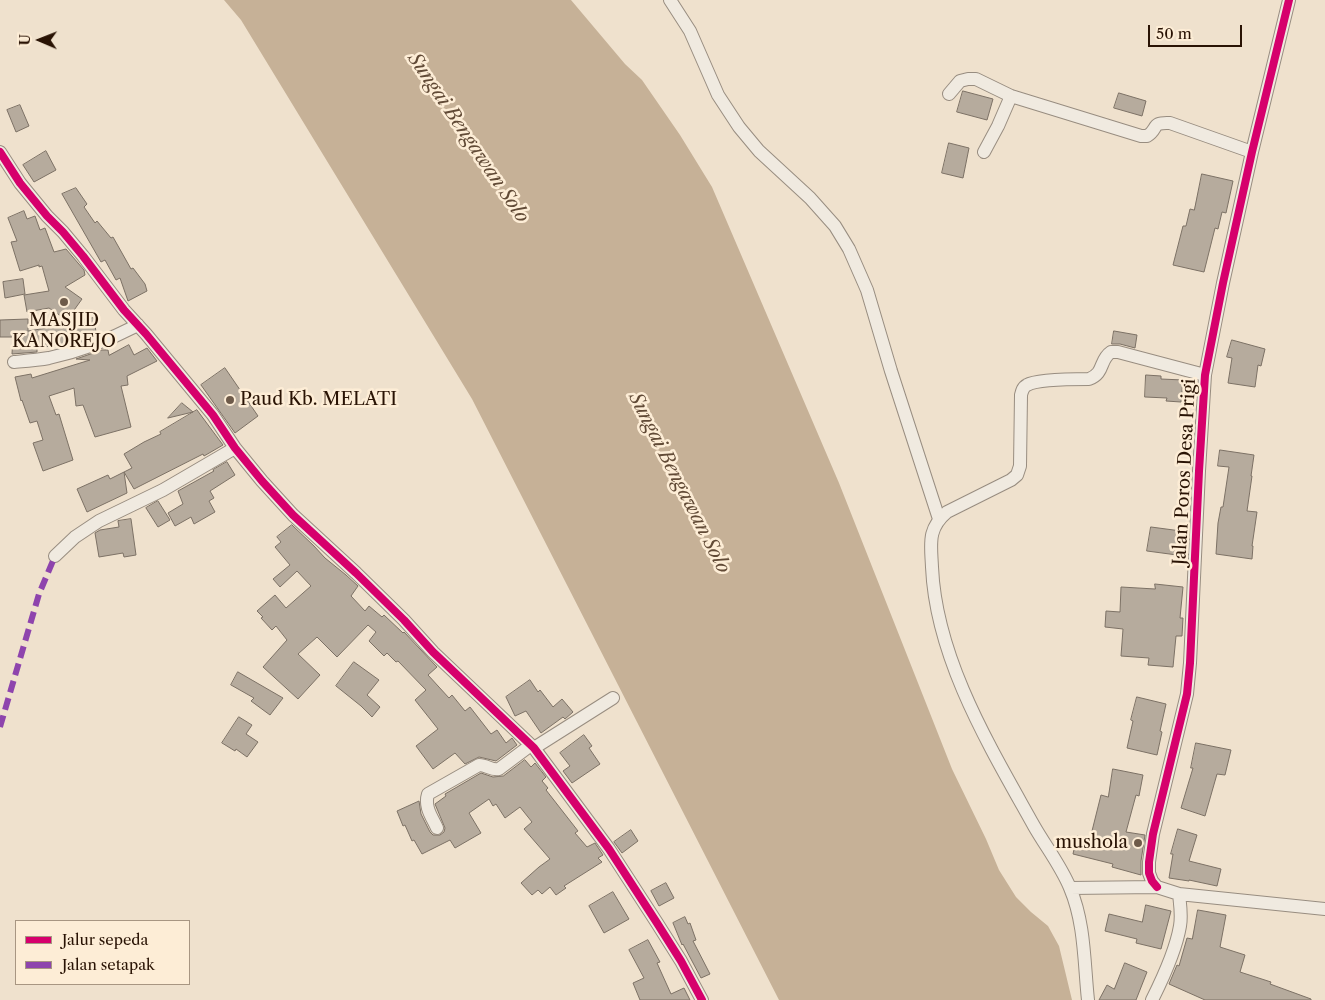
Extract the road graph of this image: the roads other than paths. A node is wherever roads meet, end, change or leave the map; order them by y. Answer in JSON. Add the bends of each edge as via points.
{"nodes":[{"id":1,"x":670,"y":0,"type":"edge"},
{"id":2,"x":1289,"y":0,"type":"edge"},
{"id":3,"x":949,"y":94,"type":"dead end"},
{"id":4,"x":1011,"y":96,"type":"junction"},
{"id":5,"x":0,"y":152,"type":"edge"},
{"id":6,"x":984,"y":152,"type":"dead end"},
{"id":7,"x":1252,"y":152,"type":"junction"},
{"id":8,"x":138,"y":325,"type":"junction"},
{"id":9,"x":14,"y":362,"type":"dead end"},
{"id":10,"x":1205,"y":374,"type":"junction"},
{"id":11,"x":235,"y":448,"type":"junction"},
{"id":12,"x":939,"y":519,"type":"junction"},
{"id":13,"x":55,"y":556,"type":"dead end"},
{"id":14,"x":614,"y":698,"type":"dead end"},
{"id":15,"x":533,"y":746,"type":"junction"},
{"id":16,"x":437,"y":828,"type":"dead end"},
{"id":17,"x":1157,"y":887,"type":"junction"},
{"id":18,"x":1070,"y":888,"type":"junction"},
{"id":19,"x":1179,"y":894,"type":"junction"},
{"id":20,"x":1325,"y":909,"type":"edge"},
{"id":21,"x":702,"y":1000,"type":"edge"},
{"id":22,"x":1088,"y":1000,"type":"edge"},
{"id":23,"x":1152,"y":1000,"type":"edge"}],
"edges":[{"from":1,"to":12,"type":"street","via":[[690,31],[718,95],[739,127],[759,151],[810,198],[849,249],[868,290]]},
{"from":2,"to":7,"type":"street","name":"Jalan Poros Desa Prigi"},
{"from":3,"to":4,"type":"street","via":[[960,81],[976,79]]},
{"from":4,"to":6,"type":"street"},
{"from":4,"to":7,"type":"street","via":[[1141,136],[1151,134],[1157,124],[1170,123]]},
{"from":5,"to":8,"type":"street","via":[[46,216],[63,232]]},
{"from":7,"to":10,"type":"street","name":"Jalan Poros Desa Prigi"},
{"from":8,"to":9,"type":"street","via":[[82,350]]},
{"from":8,"to":11,"type":"street","via":[[213,415]]},
{"from":10,"to":12,"type":"street","via":[[1111,352],[1105,357],[1097,375],[1089,379],[1028,384],[1021,395],[1020,466],[1017,475]]},
{"from":10,"to":17,"type":"street","name":"Jalan Poros Desa Prigi","via":[[1190,663],[1187,694],[1153,834],[1149,873]]},
{"from":11,"to":13,"type":"street","via":[[163,490],[99,521]]},
{"from":11,"to":15,"type":"street","via":[[292,515]]},
{"from":12,"to":18,"type":"street","via":[[932,530],[933,585],[940,624],[954,669],[992,750]]},
{"from":14,"to":15,"type":"street"},
{"from":15,"to":16,"type":"street","via":[[499,768],[494,770],[479,765],[428,794],[427,808]]},
{"from":15,"to":21,"type":"street","via":[[614,857],[662,930]]},
{"from":17,"to":18,"type":"street"},
{"from":17,"to":19,"type":"street"},
{"from":18,"to":22,"type":"street","via":[[1082,931]]},
{"from":19,"to":20,"type":"street"},
{"from":19,"to":23,"type":"street","via":[[1180,926],[1172,955]]}]}
